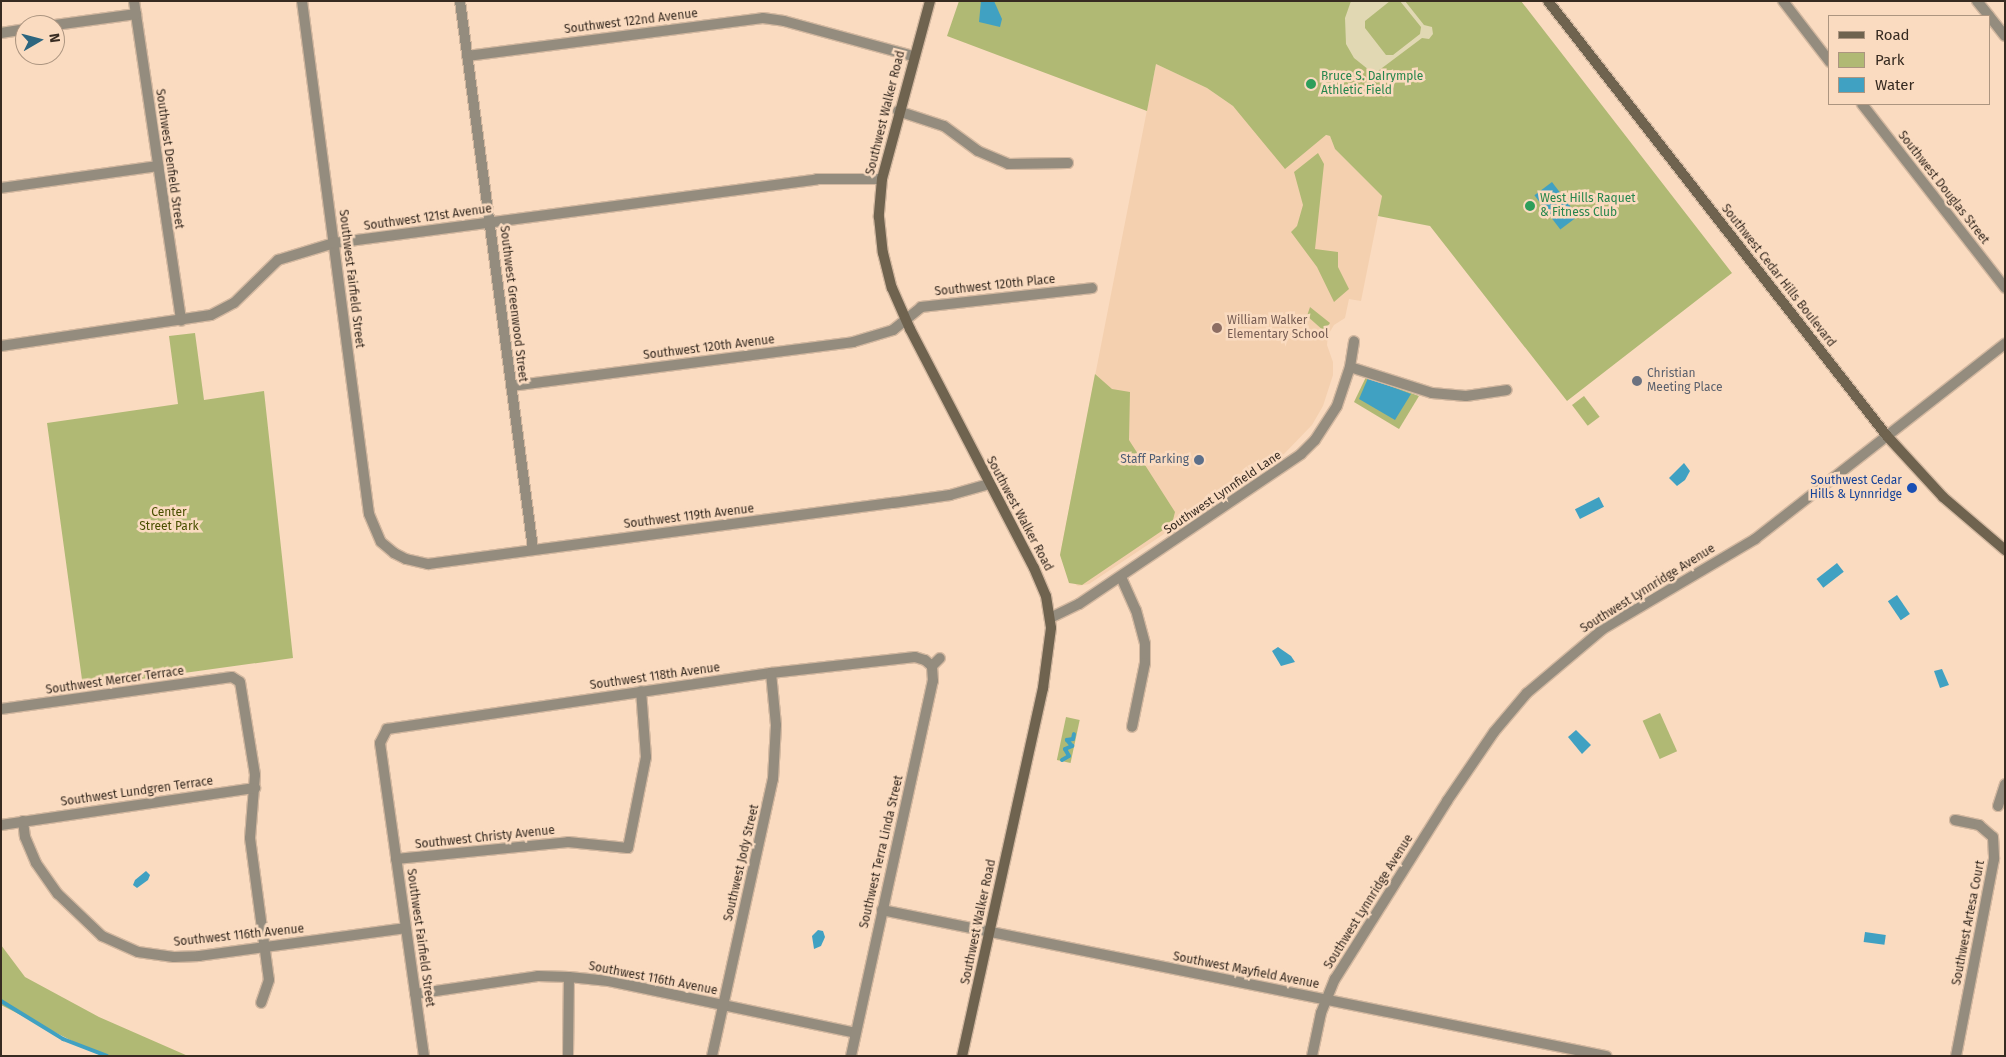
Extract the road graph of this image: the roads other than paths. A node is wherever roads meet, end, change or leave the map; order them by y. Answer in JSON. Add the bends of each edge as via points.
{"nodes":[{"id":1,"x":134,"y":1,"type":"edge"},
{"id":2,"x":302,"y":1,"type":"edge"},
{"id":3,"x":460,"y":1,"type":"edge"},
{"id":4,"x":930,"y":1,"type":"edge"},
{"id":5,"x":1548,"y":1,"type":"edge"},
{"id":6,"x":1783,"y":1,"type":"edge"},
{"id":7,"x":1977,"y":1,"type":"edge"},
{"id":8,"x":136,"y":14,"type":"junction"},
{"id":9,"x":1988,"y":15,"type":"edge"},
{"id":10,"x":1991,"y":19,"type":"edge"},
{"id":11,"x":65,"y":24,"type":"edge"},
{"id":12,"x":15,"y":31,"type":"edge"},
{"id":13,"x":1,"y":33,"type":"edge"},
{"id":14,"x":2005,"y":36,"type":"edge"},
{"id":15,"x":467,"y":56,"type":"junction"},
{"id":16,"x":913,"y":56,"type":"junction"},
{"id":17,"x":1828,"y":59,"type":"edge"},
{"id":18,"x":1863,"y":105,"type":"edge"},
{"id":19,"x":898,"y":112,"type":"junction"},
{"id":20,"x":1068,"y":163,"type":"dead end"},
{"id":21,"x":158,"y":166,"type":"junction"},
{"id":22,"x":882,"y":179,"type":"junction"},
{"id":23,"x":1,"y":188,"type":"edge"},
{"id":24,"x":490,"y":222,"type":"junction"},
{"id":25,"x":334,"y":243,"type":"junction"},
{"id":26,"x":1092,"y":288,"type":"dead end"},
{"id":27,"x":2005,"y":288,"type":"edge"},
{"id":28,"x":905,"y":318,"type":"junction"},
{"id":29,"x":180,"y":321,"type":"junction"},
{"id":30,"x":1354,"y":341,"type":"dead end"},
{"id":31,"x":2005,"y":344,"type":"edge"},
{"id":32,"x":1,"y":346,"type":"edge"},
{"id":33,"x":1350,"y":367,"type":"junction"},
{"id":34,"x":511,"y":386,"type":"junction"},
{"id":35,"x":1507,"y":390,"type":"dead end"},
{"id":36,"x":1887,"y":436,"type":"junction"},
{"id":37,"x":989,"y":484,"type":"junction"},
{"id":38,"x":533,"y":549,"type":"junction"},
{"id":39,"x":2005,"y":550,"type":"edge"},
{"id":40,"x":394,"y":553,"type":"joint"},
{"id":41,"x":1121,"y":577,"type":"junction"},
{"id":42,"x":1050,"y":618,"type":"junction"},
{"id":43,"x":940,"y":658,"type":"dead end"},
{"id":44,"x":932,"y":666,"type":"junction"},
{"id":45,"x":771,"y":673,"type":"junction"},
{"id":46,"x":641,"y":692,"type":"junction"},
{"id":47,"x":1,"y":709,"type":"edge"},
{"id":48,"x":1132,"y":727,"type":"dead end"},
{"id":49,"x":382,"y":734,"type":"joint"},
{"id":50,"x":2005,"y":784,"type":"edge"},
{"id":51,"x":255,"y":788,"type":"junction"},
{"id":52,"x":1998,"y":806,"type":"dead end"},
{"id":53,"x":1954,"y":820,"type":"dead end"},
{"id":54,"x":23,"y":822,"type":"junction"},
{"id":55,"x":1,"y":825,"type":"edge"},
{"id":56,"x":396,"y":859,"type":"junction"},
{"id":57,"x":882,"y":910,"type":"junction"},
{"id":58,"x":405,"y":928,"type":"junction"},
{"id":59,"x":988,"y":931,"type":"junction"},
{"id":60,"x":265,"y":947,"type":"junction"},
{"id":61,"x":569,"y":977,"type":"junction"},
{"id":62,"x":415,"y":994,"type":"junction"},
{"id":63,"x":1325,"y":1000,"type":"junction"},
{"id":64,"x":261,"y":1003,"type":"dead end"},
{"id":65,"x":723,"y":1005,"type":"junction"},
{"id":66,"x":856,"y":1033,"type":"junction"},
{"id":67,"x":424,"y":1056,"type":"edge"},
{"id":68,"x":568,"y":1056,"type":"edge"},
{"id":69,"x":712,"y":1056,"type":"edge"},
{"id":70,"x":851,"y":1056,"type":"edge"},
{"id":71,"x":962,"y":1056,"type":"edge"},
{"id":72,"x":1312,"y":1056,"type":"edge"},
{"id":73,"x":1606,"y":1056,"type":"edge"},
{"id":74,"x":1956,"y":1056,"type":"edge"}],
"edges":[{"from":1,"to":8,"type":"street","name":"Southwest Denfield Street"},
{"from":2,"to":25,"type":"street","name":"Southwest Fairfield Street"},
{"from":3,"to":15,"type":"street","name":"Southwest Greenwood Street"},
{"from":4,"to":16,"type":"main road","name":"Southwest Walker Road"},
{"from":5,"to":36,"type":"main road","name":"Southwest Cedar Hills Boulevard"},
{"from":6,"to":17,"type":"street"},
{"from":7,"to":9,"type":"street"},
{"from":8,"to":11,"type":"street"},
{"from":8,"to":21,"type":"street","name":"Southwest Denfield Street"},
{"from":10,"to":14,"type":"street"},
{"from":12,"to":13,"type":"street"},
{"from":15,"to":16,"type":"street","name":"Southwest 122nd Avenue","via":[[763,18]]},
{"from":15,"to":24,"type":"street","name":"Southwest Greenwood Street"},
{"from":16,"to":19,"type":"main road","name":"Southwest Walker Road"},
{"from":18,"to":27,"type":"street","name":"Southwest Douglas Street"},
{"from":19,"to":20,"type":"street","via":[[944,126],[978,151],[1008,164]]},
{"from":19,"to":22,"type":"main road","name":"Southwest Walker Road"},
{"from":21,"to":23,"type":"street"},
{"from":21,"to":29,"type":"street","name":"Southwest Denfield Street"},
{"from":22,"to":24,"type":"street","name":"Southwest 121st Avenue","via":[[817,179]]},
{"from":22,"to":28,"type":"main road","name":"Southwest Walker Road","via":[[880,217],[883,253]]},
{"from":24,"to":25,"type":"street","name":"Southwest 121st Avenue"},
{"from":24,"to":34,"type":"street","name":"Southwest Greenwood Street"},
{"from":25,"to":29,"type":"street","name":"Southwest 121st Avenue","via":[[278,260],[234,303],[211,315]]},
{"from":25,"to":40,"type":"street","name":"Southwest Fairfield Street","via":[[369,514],[381,542]]},
{"from":26,"to":28,"type":"street","name":"Southwest 120th Place","via":[[921,307]]},
{"from":28,"to":34,"type":"street","name":"Southwest 120th Avenue","via":[[893,330],[854,342]]},
{"from":28,"to":37,"type":"main road","name":"Southwest Walker Road"},
{"from":29,"to":32,"type":"street","name":"Southwest 121st Avenue"},
{"from":30,"to":33,"type":"street","name":"Southwest Lynnfield Lane"},
{"from":31,"to":36,"type":"street","name":"Southwest Lynnridge Avenue"},
{"from":33,"to":35,"type":"street","via":[[1432,393],[1466,396]]},
{"from":33,"to":41,"type":"street","name":"Southwest Lynnfield Lane","via":[[1337,406],[1315,440],[1301,454]]},
{"from":34,"to":38,"type":"street","name":"Southwest Greenwood Street"},
{"from":36,"to":39,"type":"main road","name":"Southwest Cedar Hills Boulevard","via":[[1943,497]]},
{"from":36,"to":63,"type":"street","name":"Southwest Lynnridge Avenue","via":[[1755,538],[1603,628],[1527,693],[1494,732],[1447,801]]},
{"from":37,"to":38,"type":"street","name":"Southwest 119th Avenue","via":[[950,495],[903,502]]},
{"from":37,"to":42,"type":"main road","name":"Southwest Walker Road","via":[[1038,576]]},
{"from":38,"to":40,"type":"street","name":"Southwest 119th Avenue","via":[[428,564],[406,560]]},
{"from":41,"to":42,"type":"street","name":"Southwest Lynnfield Lane","via":[[1073,608]]},
{"from":41,"to":48,"type":"street","via":[[1142,626],[1145,644],[1145,664]]},
{"from":42,"to":59,"type":"main road","name":"Southwest Walker Road","via":[[1043,688]]},
{"from":43,"to":44,"type":"street"},
{"from":44,"to":45,"type":"street","name":"Southwest 118th Avenue","via":[[915,657]]},
{"from":44,"to":57,"type":"street","name":"Southwest Terra Linda Street","via":[[934,681]]},
{"from":45,"to":46,"type":"street","name":"Southwest 118th Avenue"},
{"from":45,"to":65,"type":"street","name":"Southwest Jody Street","via":[[776,725],[773,779]]},
{"from":46,"to":49,"type":"street","name":"Southwest 118th Avenue","via":[[391,727]]},
{"from":46,"to":56,"type":"street","name":"Southwest Christy Avenue","via":[[646,757],[628,848],[568,842]]},
{"from":47,"to":51,"type":"street","name":"Southwest Mercer Terrace","via":[[232,677],[240,682],[244,693]]},
{"from":49,"to":56,"type":"street","name":"Southwest Fairfield Street","via":[[380,743]]},
{"from":50,"to":52,"type":"street"},
{"from":51,"to":54,"type":"street","name":"Southwest Lundgren Terrace"},
{"from":51,"to":60,"type":"street","via":[[250,838]]},
{"from":53,"to":74,"type":"street","name":"Southwest Artesa Court","via":[[1979,825],[1993,837],[1994,859]]},
{"from":54,"to":55,"type":"street","name":"Southwest Lundgren Terrace"},
{"from":54,"to":60,"type":"street","name":"Southwest 116th Avenue","via":[[25,837],[36,863],[58,894],[102,936],[138,952],[174,957]]},
{"from":56,"to":58,"type":"street","name":"Southwest Fairfield Street"},
{"from":57,"to":59,"type":"street","name":"Southwest Mayfield Avenue"},
{"from":57,"to":66,"type":"street","name":"Southwest Terra Linda Street"},
{"from":58,"to":60,"type":"street","name":"Southwest 116th Avenue"},
{"from":58,"to":62,"type":"street","name":"Southwest Fairfield Street"},
{"from":59,"to":63,"type":"street","name":"Southwest Mayfield Avenue"},
{"from":59,"to":71,"type":"main road","name":"Southwest Walker Road"},
{"from":60,"to":64,"type":"street","via":[[269,984]]},
{"from":61,"to":62,"type":"street","name":"Southwest 116th Avenue","via":[[538,976]]},
{"from":61,"to":65,"type":"street","name":"Southwest 116th Avenue","via":[[610,981]]},
{"from":61,"to":68,"type":"street"},
{"from":62,"to":67,"type":"street","name":"Southwest Fairfield Street"},
{"from":63,"to":72,"type":"street","name":"Southwest Lynnridge Avenue"},
{"from":63,"to":73,"type":"street","name":"Southwest Mayfield Avenue"},
{"from":65,"to":66,"type":"street","name":"Southwest 116th Avenue"},
{"from":65,"to":69,"type":"street","name":"Southwest Jody Street"},
{"from":66,"to":70,"type":"street","name":"Southwest Terra Linda Street"}]}
